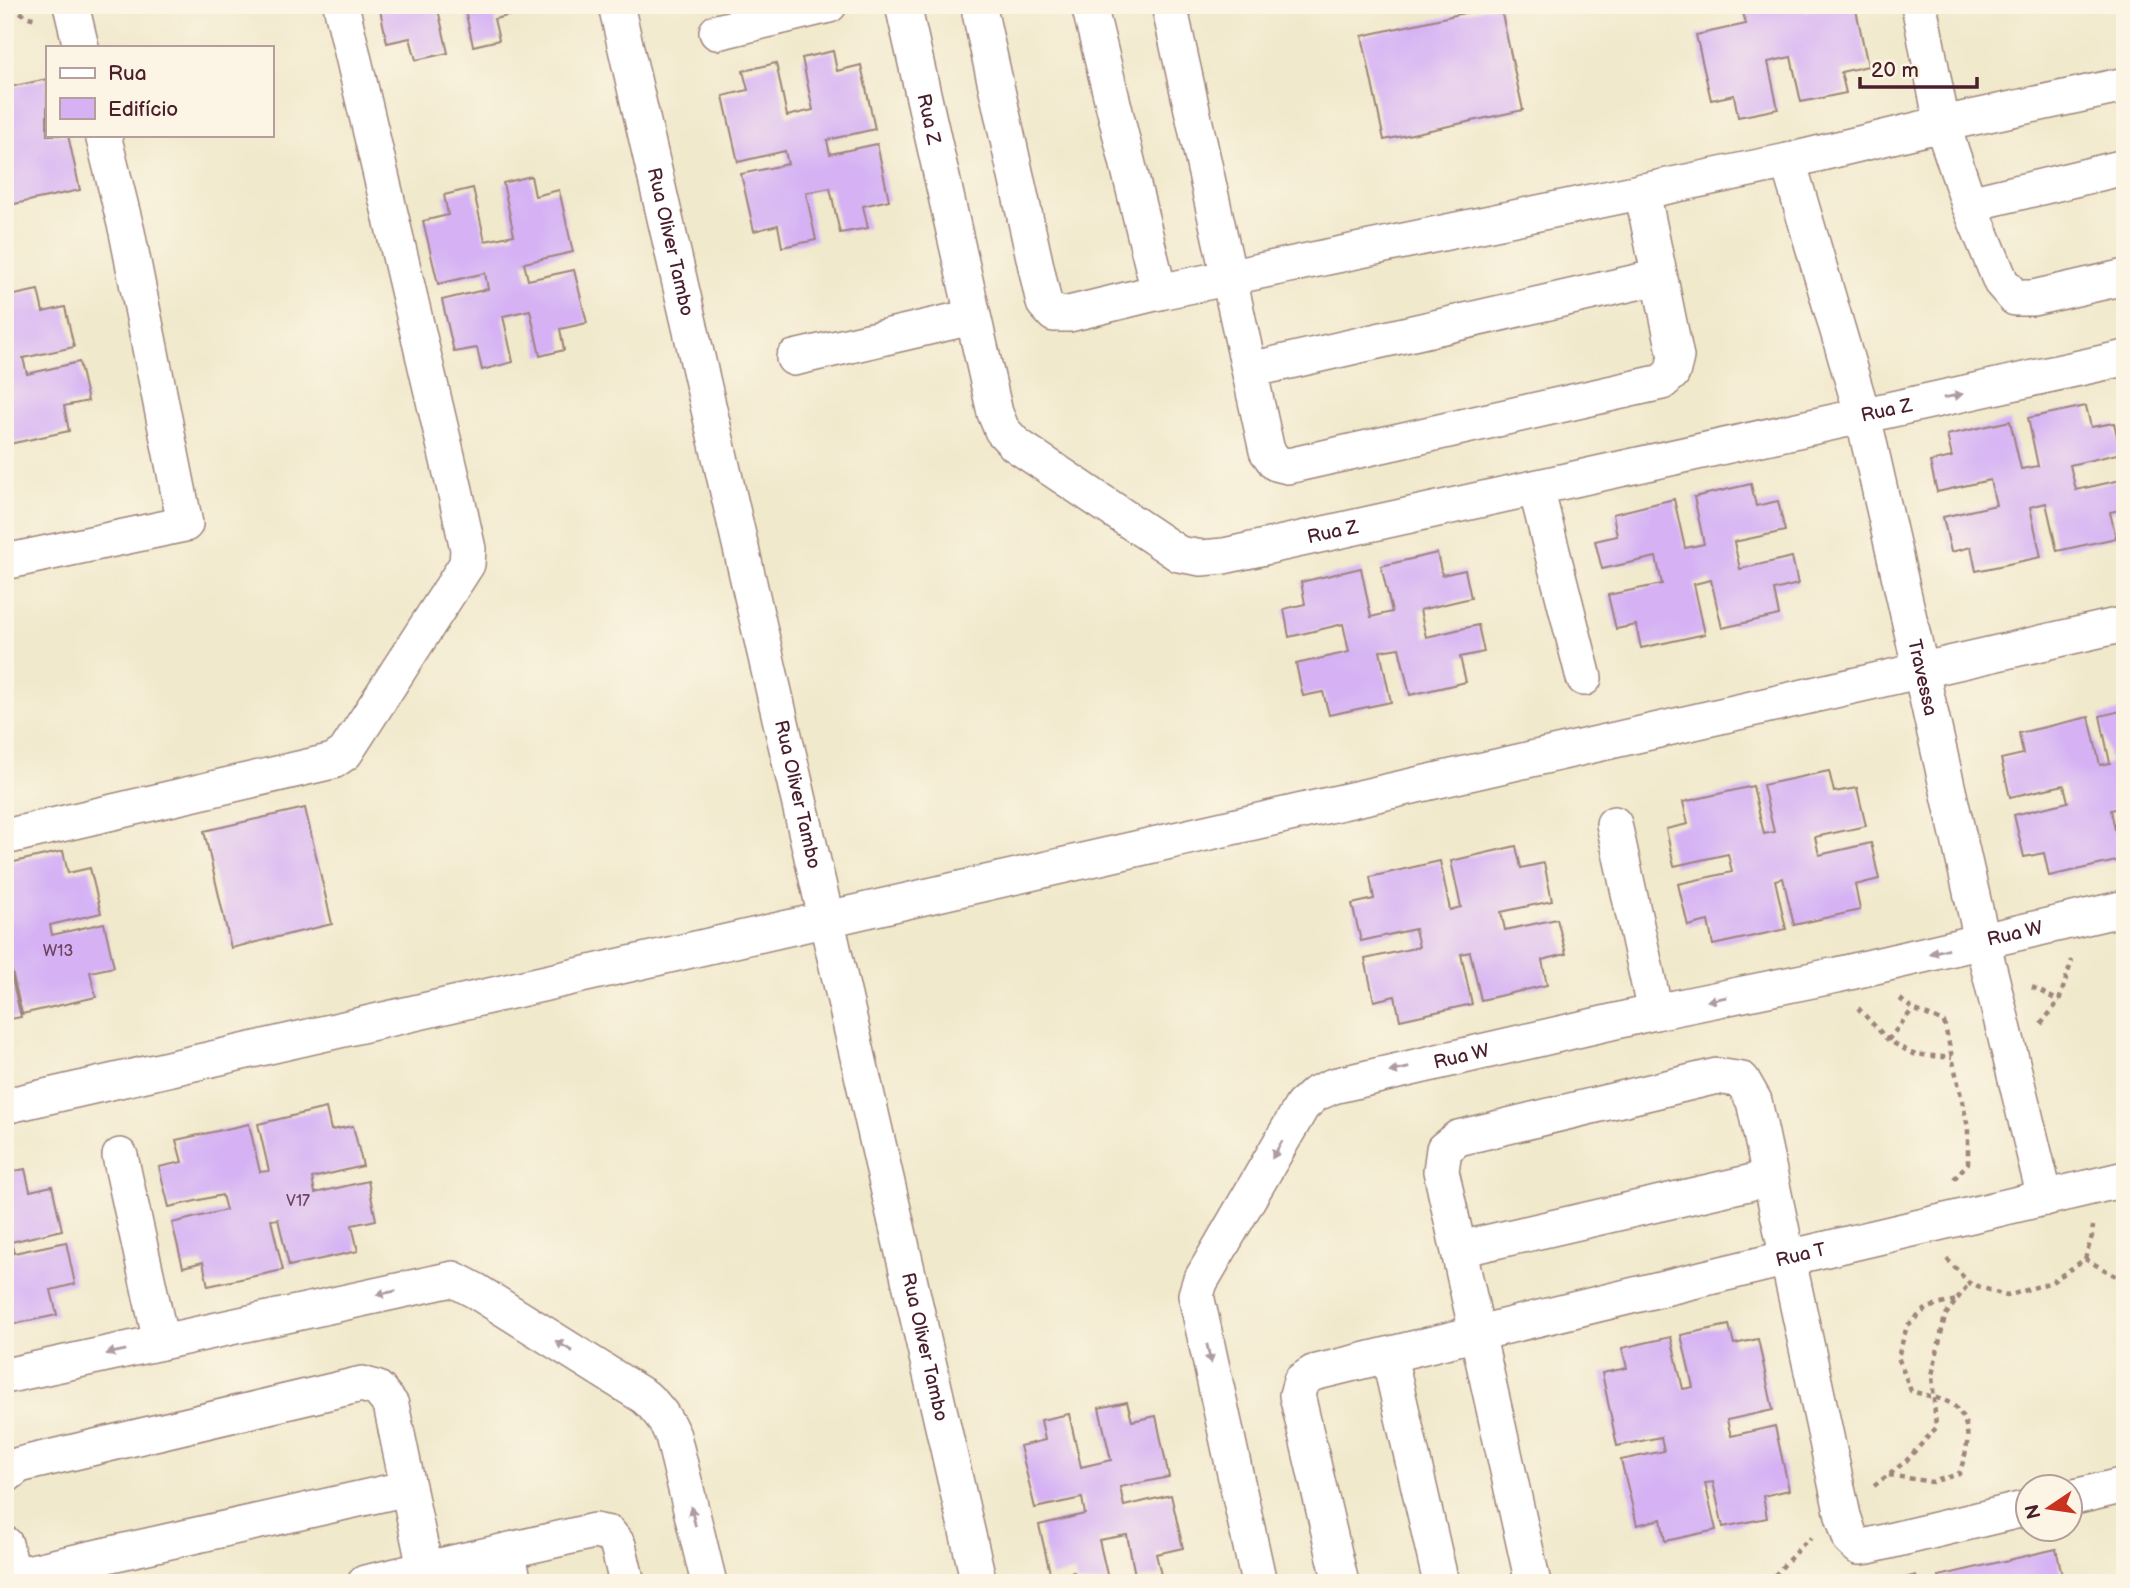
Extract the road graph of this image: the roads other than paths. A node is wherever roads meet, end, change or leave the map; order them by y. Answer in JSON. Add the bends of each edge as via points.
{"nodes":[{"id":1,"x":71,"y":5,"type":"edge"},
{"id":2,"x":341,"y":5,"type":"edge"},
{"id":3,"x":616,"y":5,"type":"edge"},
{"id":4,"x":829,"y":5,"type":"edge"},
{"id":5,"x":903,"y":5,"type":"edge"},
{"id":6,"x":981,"y":5,"type":"edge"},
{"id":7,"x":1089,"y":5,"type":"edge"},
{"id":8,"x":1169,"y":5,"type":"edge"},
{"id":9,"x":1919,"y":5,"type":"edge"},
{"id":10,"x":717,"y":32,"type":"dead end"},
{"id":11,"x":81,"y":46,"type":"edge"},
{"id":12,"x":2125,"y":85,"type":"edge"},
{"id":13,"x":1942,"y":124,"type":"junction"},
{"id":14,"x":103,"y":136,"type":"edge"},
{"id":15,"x":1788,"y":161,"type":"junction"},
{"id":16,"x":2125,"y":167,"type":"edge"},
{"id":17,"x":1642,"y":191,"type":"junction"},
{"id":18,"x":1969,"y":204,"type":"junction"},
{"id":19,"x":1660,"y":277,"type":"junction"},
{"id":20,"x":2125,"y":277,"type":"edge"},
{"id":21,"x":1229,"y":279,"type":"junction"},
{"id":22,"x":1158,"y":292,"type":"junction"},
{"id":23,"x":972,"y":317,"type":"junction"},
{"id":24,"x":794,"y":358,"type":"dead end"},
{"id":25,"x":2125,"y":358,"type":"edge"},
{"id":26,"x":1250,"y":370,"type":"junction"},
{"id":27,"x":1863,"y":416,"type":"junction"},
{"id":28,"x":1536,"y":488,"type":"junction"},
{"id":29,"x":5,"y":562,"type":"edge"},
{"id":30,"x":2125,"y":624,"type":"edge"},
{"id":31,"x":1922,"y":671,"type":"junction"},
{"id":32,"x":1584,"y":678,"type":"dead end"},
{"id":33,"x":1614,"y":824,"type":"dead end"},
{"id":34,"x":5,"y":837,"type":"edge"},
{"id":35,"x":2125,"y":908,"type":"edge"},
{"id":36,"x":828,"y":920,"type":"junction"},
{"id":37,"x":1982,"y":940,"type":"junction"},
{"id":38,"x":1655,"y":1012,"type":"junction"},
{"id":39,"x":5,"y":1106,"type":"edge"},
{"id":40,"x":120,"y":1156,"type":"dead end"},
{"id":41,"x":1770,"y":1178,"type":"junction"},
{"id":42,"x":2109,"y":1183,"type":"edge"},
{"id":43,"x":2045,"y":1198,"type":"junction"},
{"id":44,"x":1460,"y":1249,"type":"junction"},
{"id":45,"x":1788,"y":1258,"type":"junction"},
{"id":46,"x":1478,"y":1333,"type":"junction"},
{"id":47,"x":161,"y":1342,"type":"junction"},
{"id":48,"x":1390,"y":1356,"type":"junction"},
{"id":49,"x":5,"y":1376,"type":"edge"},
{"id":50,"x":5,"y":1476,"type":"edge"},
{"id":51,"x":2125,"y":1485,"type":"edge"},
{"id":52,"x":408,"y":1488,"type":"junction"},
{"id":53,"x":2084,"y":1495,"type":"edge"},
{"id":54,"x":2014,"y":1511,"type":"edge"},
{"id":55,"x":11,"y":1567,"type":"edge"},
{"id":56,"x":511,"y":1567,"type":"edge"},
{"id":57,"x":426,"y":1576,"type":"edge"},
{"id":58,"x":365,"y":1583,"type":"edge"},
{"id":59,"x":627,"y":1583,"type":"edge"},
{"id":60,"x":709,"y":1583,"type":"edge"},
{"id":61,"x":979,"y":1583,"type":"edge"},
{"id":62,"x":1259,"y":1583,"type":"edge"},
{"id":63,"x":1341,"y":1583,"type":"edge"},
{"id":64,"x":1441,"y":1583,"type":"edge"},
{"id":65,"x":1533,"y":1583,"type":"edge"}],
"edges":[{"from":1,"to":11,"type":"street"},
{"from":2,"to":34,"type":"street","via":[[455,490],[467,564],[345,753],[333,761]]},
{"from":3,"to":36,"type":"street","name":"Rua Oliver Tambo"},
{"from":4,"to":10,"type":"street"},
{"from":5,"to":23,"type":"street","name":"Rua Z"},
{"from":6,"to":22,"type":"street","via":[[1044,303],[1054,314],[1069,314]]},
{"from":7,"to":22,"type":"street"},
{"from":8,"to":21,"type":"street"},
{"from":9,"to":13,"type":"street"},
{"from":12,"to":13,"type":"street"},
{"from":13,"to":15,"type":"street"},
{"from":13,"to":18,"type":"street"},
{"from":14,"to":29,"type":"street","via":[[185,524]]},
{"from":15,"to":17,"type":"street"},
{"from":15,"to":27,"type":"street","name":"Travessa"},
{"from":16,"to":18,"type":"street"},
{"from":17,"to":19,"type":"street"},
{"from":17,"to":21,"type":"street"},
{"from":18,"to":20,"type":"street","via":[[2001,282],[2015,298]]},
{"from":19,"to":26,"type":"street"},
{"from":19,"to":26,"type":"street","via":[[1676,357],[1672,373],[1662,382],[1288,466],[1276,463],[1267,451]]},
{"from":21,"to":22,"type":"street"},
{"from":21,"to":26,"type":"street"},
{"from":23,"to":24,"type":"street"},
{"from":23,"to":28,"type":"street","name":"Rua Z","via":[[1002,430],[1015,444],[1179,554],[1224,556]]},
{"from":27,"to":25,"type":"street","name":"Rua Z","one_way":true},
{"from":27,"to":28,"type":"street","name":"Rua Z"},
{"from":27,"to":31,"type":"street","name":"Travessa"},
{"from":28,"to":32,"type":"street"},
{"from":30,"to":31,"type":"street"},
{"from":31,"to":36,"type":"street"},
{"from":31,"to":37,"type":"street","name":"Travessa"},
{"from":33,"to":38,"type":"street"},
{"from":35,"to":37,"type":"street","name":"Rua W"},
{"from":36,"to":39,"type":"street"},
{"from":36,"to":61,"type":"street","name":"Rua Oliver Tambo"},
{"from":37,"to":38,"type":"street","name":"Rua W","one_way":true},
{"from":37,"to":43,"type":"street","name":"Travessa"},
{"from":38,"to":62,"type":"street","name":"Rua W","one_way":true,"via":[[1333,1086],[1303,1106],[1196,1294]]},
{"from":40,"to":47,"type":"street"},
{"from":41,"to":44,"type":"street"},
{"from":41,"to":44,"type":"street","via":[[1754,1101],[1742,1080],[1717,1076],[1458,1138],[1444,1149],[1441,1171]]},
{"from":41,"to":45,"type":"street"},
{"from":42,"to":43,"type":"street","name":"Rua T"},
{"from":43,"to":45,"type":"street","name":"Rua T"},
{"from":44,"to":46,"type":"street"},
{"from":45,"to":46,"type":"street","name":"Rua T"},
{"from":45,"to":54,"type":"street","via":[[1851,1539],[1859,1547]]},
{"from":46,"to":48,"type":"street","name":"Rua T"},
{"from":46,"to":65,"type":"street"},
{"from":47,"to":49,"type":"street","one_way":true},
{"from":60,"to":47,"type":"street","one_way":true,"via":[[673,1436],[657,1406],[453,1279]]},
{"from":48,"to":63,"type":"street","name":"Rua T","via":[[1313,1373],[1301,1381],[1297,1395]]},
{"from":48,"to":64,"type":"street"},
{"from":50,"to":52,"type":"street","via":[[19,1465],[362,1384],[378,1389],[391,1405]]},
{"from":51,"to":53,"type":"street"},
{"from":52,"to":55,"type":"street"},
{"from":52,"to":57,"type":"street"},
{"from":56,"to":57,"type":"street"},
{"from":56,"to":59,"type":"street","via":[[594,1531],[609,1534],[618,1545]]},
{"from":57,"to":58,"type":"street"}]}
